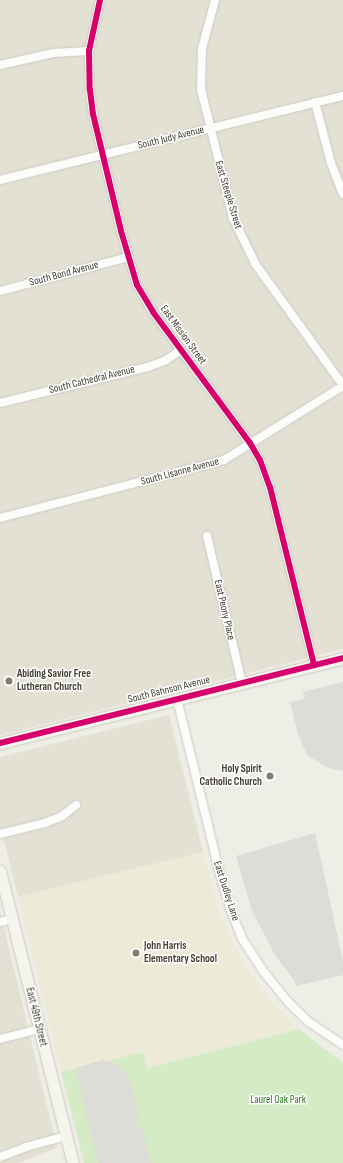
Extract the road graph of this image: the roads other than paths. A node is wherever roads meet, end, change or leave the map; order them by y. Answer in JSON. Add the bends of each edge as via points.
{"nodes":[{"id":1,"x":100,"y":0,"type":"edge"},
{"id":2,"x":215,"y":0,"type":"edge"},
{"id":3,"x":89,"y":51,"type":"junction"},
{"id":4,"x":0,"y":65,"type":"edge"},
{"id":5,"x":343,"y":96,"type":"edge"},
{"id":6,"x":315,"y":102,"type":"junction"},
{"id":7,"x":210,"y":129,"type":"junction"},
{"id":8,"x":102,"y":155,"type":"junction"},
{"id":9,"x":0,"y":180,"type":"edge"},
{"id":10,"x":343,"y":194,"type":"edge"},
{"id":11,"x":128,"y":257,"type":"junction"},
{"id":12,"x":0,"y":291,"type":"edge"},
{"id":13,"x":181,"y":350,"type":"junction"},
{"id":14,"x":343,"y":386,"type":"edge"},
{"id":15,"x":0,"y":403,"type":"edge"},
{"id":16,"x":250,"y":443,"type":"junction"},
{"id":17,"x":0,"y":518,"type":"edge"},
{"id":18,"x":207,"y":536,"type":"dead end"},
{"id":19,"x":343,"y":658,"type":"edge"},
{"id":20,"x":314,"y":665,"type":"junction"},
{"id":21,"x":242,"y":683,"type":"junction"},
{"id":22,"x":177,"y":698,"type":"junction"},
{"id":23,"x":0,"y":743,"type":"edge"},
{"id":24,"x":76,"y":805,"type":"dead end"},
{"id":25,"x":0,"y":834,"type":"edge"},
{"id":26,"x":0,"y":871,"type":"edge"},
{"id":27,"x":12,"y":919,"type":"junction"},
{"id":28,"x":0,"y":922,"type":"edge"},
{"id":29,"x":39,"y":1029,"type":"junction"},
{"id":30,"x":0,"y":1039,"type":"edge"},
{"id":31,"x":343,"y":1045,"type":"edge"},
{"id":32,"x":66,"y":1136,"type":"junction"},
{"id":33,"x":0,"y":1157,"type":"edge"},
{"id":34,"x":73,"y":1163,"type":"edge"}],
"edges":[{"from":1,"to":3,"type":"street","name":"East Mission Street"},
{"from":2,"to":7,"type":"street","name":"East Steeple Street","via":[[202,49],[200,68],[201,89]]},
{"from":3,"to":4,"type":"street","via":[[53,52]]},
{"from":3,"to":8,"type":"street","name":"East Mission Street","via":[[91,96]]},
{"from":5,"to":6,"type":"street","name":"South Judy Avenue"},
{"from":6,"to":7,"type":"street","name":"South Judy Avenue"},
{"from":6,"to":10,"type":"street","via":[[331,163]]},
{"from":7,"to":8,"type":"street","name":"South Judy Avenue"},
{"from":7,"to":14,"type":"street","name":"East Steeple Street","via":[[226,195],[243,241],[256,265]]},
{"from":8,"to":9,"type":"street","name":"South Judy Avenue"},
{"from":8,"to":11,"type":"street","name":"East Mission Street"},
{"from":11,"to":12,"type":"street","name":"South Bond Avenue"},
{"from":11,"to":13,"type":"street","name":"East Mission Street","via":[[137,285]]},
{"from":13,"to":15,"type":"street","name":"South Cathedral Avenue","via":[[166,360],[148,367]]},
{"from":13,"to":16,"type":"street","name":"East Mission Street"},
{"from":14,"to":16,"type":"street","name":"South Lisanne Avenue"},
{"from":16,"to":17,"type":"street","name":"South Lisanne Avenue","via":[[212,465]]},
{"from":16,"to":20,"type":"street","name":"East Mission Street","via":[[260,460],[270,487]]},
{"from":18,"to":21,"type":"street","name":"East Peony Place"},
{"from":19,"to":20,"type":"street","name":"South Bahnson Avenue"},
{"from":20,"to":21,"type":"street","name":"South Bahnson Avenue"},
{"from":21,"to":22,"type":"street","name":"South Bahnson Avenue"},
{"from":22,"to":23,"type":"street","name":"South Bahnson Avenue"},
{"from":22,"to":31,"type":"street","name":"East Dudley Lane","via":[[221,878],[231,911],[244,940],[263,972],[288,1002],[309,1022]]},
{"from":24,"to":25,"type":"street","via":[[62,816],[45,823]]},
{"from":26,"to":27,"type":"street","name":"East 49th Street"},
{"from":27,"to":28,"type":"street"},
{"from":27,"to":29,"type":"street","name":"East 49th Street"},
{"from":29,"to":30,"type":"street"},
{"from":29,"to":32,"type":"street","name":"East 49th Street"},
{"from":32,"to":33,"type":"street"},
{"from":32,"to":34,"type":"street","name":"East 49th Street"}]}
